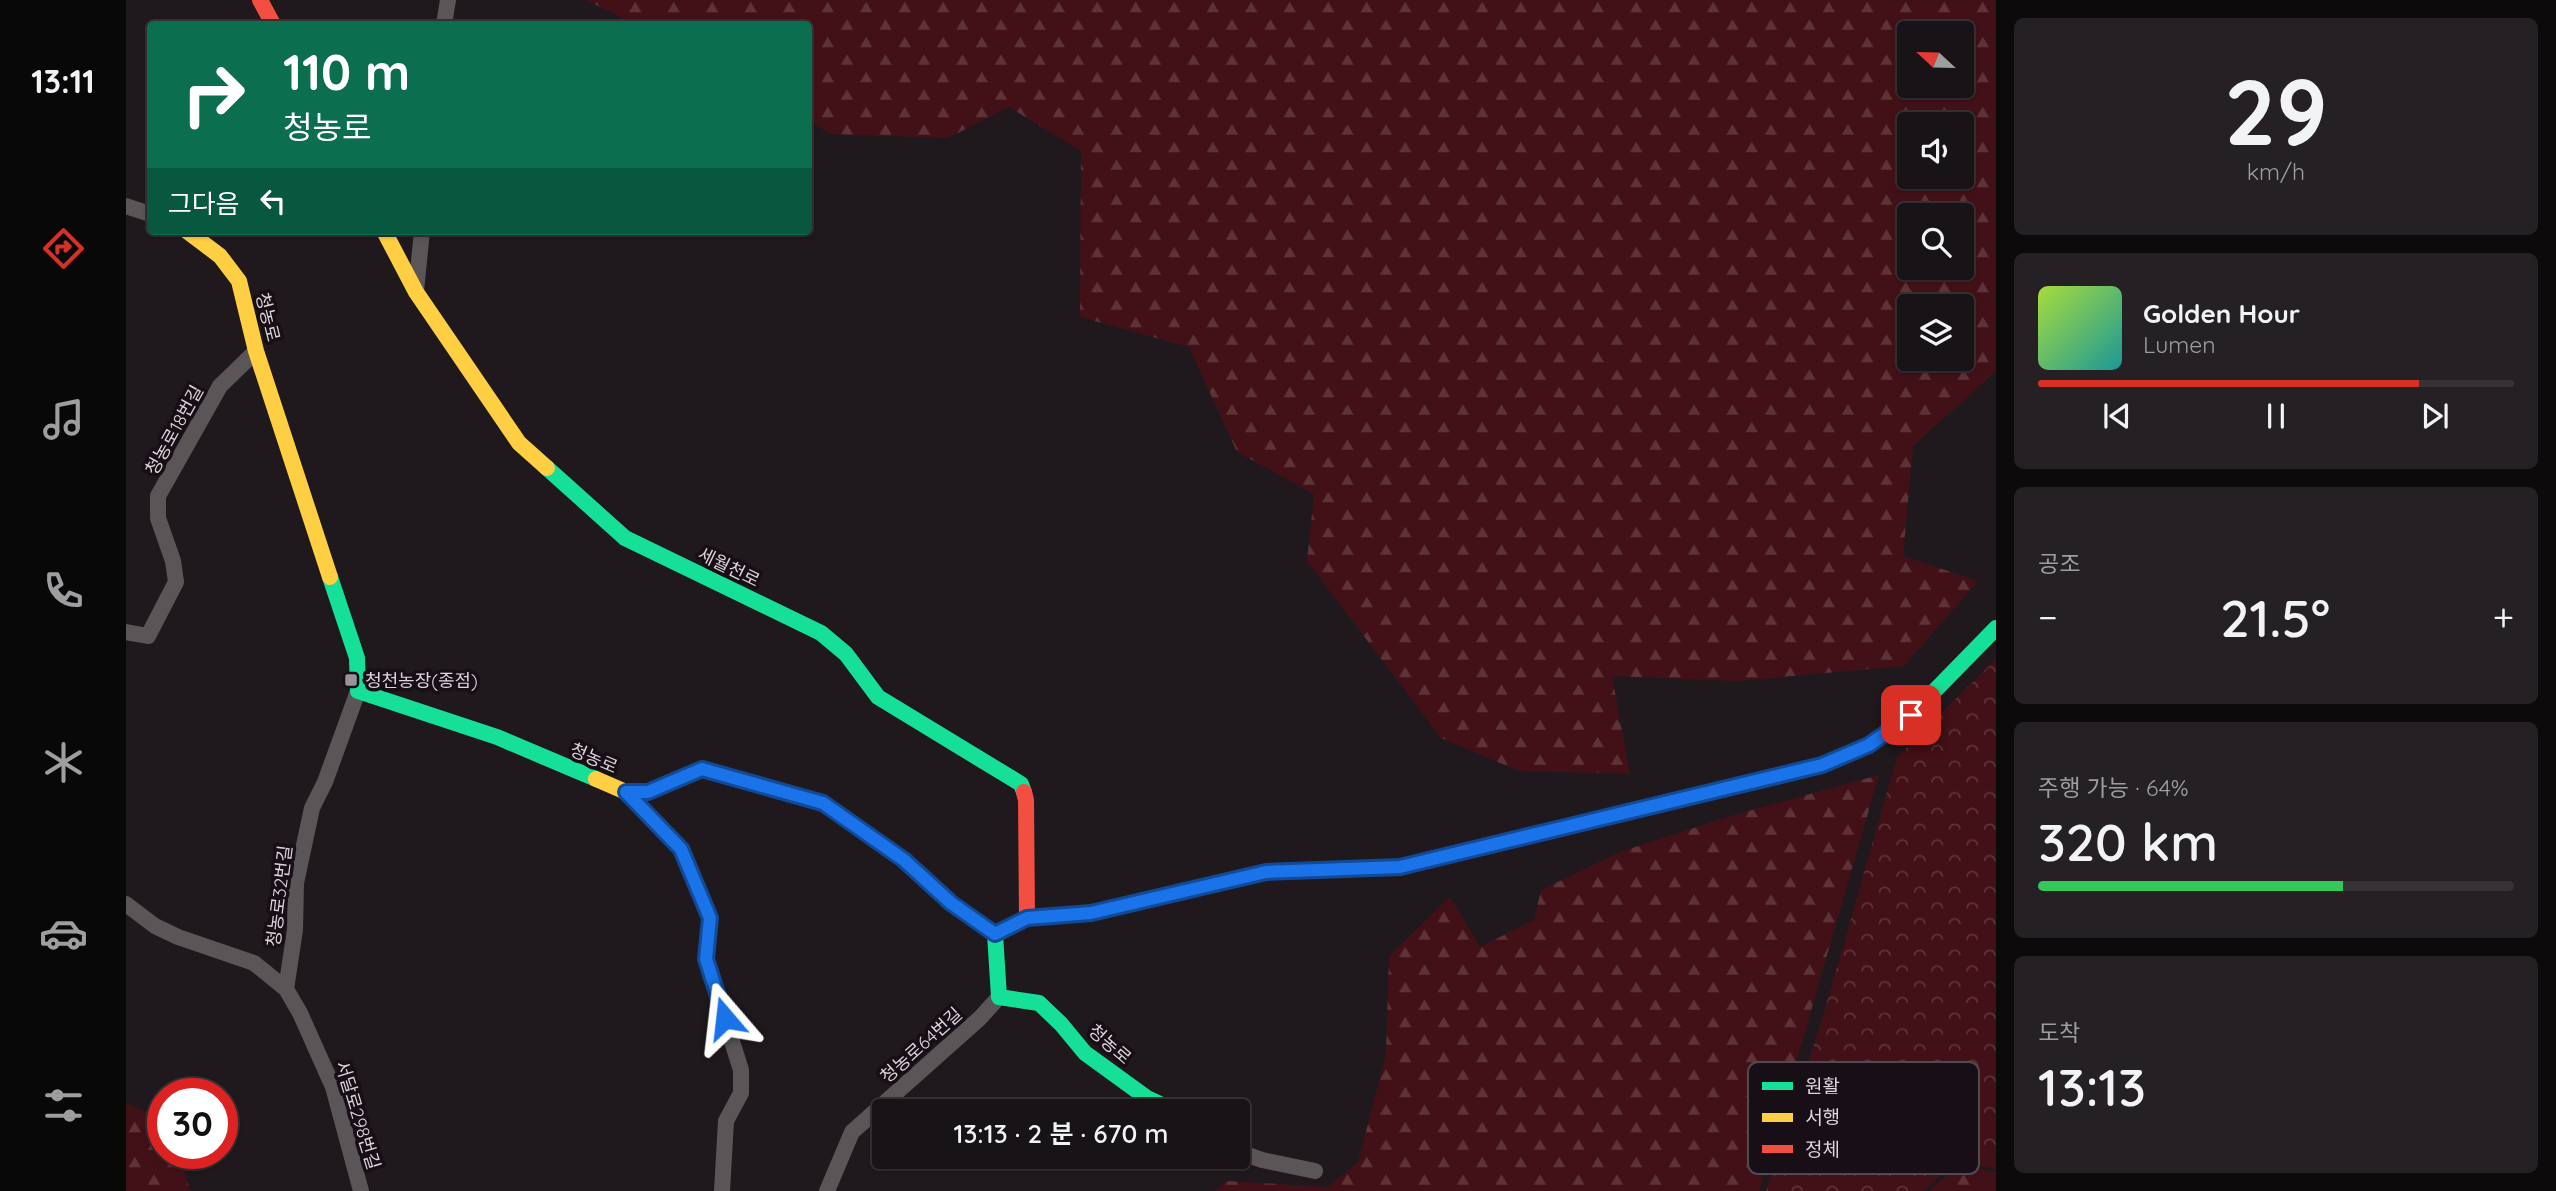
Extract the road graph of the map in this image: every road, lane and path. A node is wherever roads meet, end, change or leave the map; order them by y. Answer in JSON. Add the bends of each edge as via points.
{"nodes":[{"id":1,"x":260,"y":0,"type":"edge"},
{"id":2,"x":448,"y":0,"type":"edge"},
{"id":3,"x":271,"y":21,"type":"edge"},
{"id":4,"x":444,"y":21,"type":"edge"},
{"id":5,"x":126,"y":206,"type":"edge"},
{"id":6,"x":147,"y":213,"type":"edge"},
{"id":7,"x":192,"y":235,"type":"edge"},
{"id":8,"x":386,"y":235,"type":"edge"},
{"id":9,"x":422,"y":235,"type":"edge"},
{"id":10,"x":416,"y":292,"type":"junction"},
{"id":11,"x":256,"y":351,"type":"junction"},
{"id":12,"x":1996,"y":628,"type":"edge"},
{"id":13,"x":126,"y":632,"type":"edge"},
{"id":14,"x":358,"y":691,"type":"junction"},
{"id":15,"x":626,"y":792,"type":"junction"},
{"id":16,"x":126,"y":904,"type":"edge"},
{"id":17,"x":1027,"y":918,"type":"junction"},
{"id":18,"x":995,"y":934,"type":"junction"},
{"id":19,"x":286,"y":989,"type":"junction"},
{"id":20,"x":999,"y":997,"type":"junction"},
{"id":21,"x":1149,"y":1099,"type":"edge"},
{"id":22,"x":1250,"y":1156,"type":"edge"},
{"id":23,"x":1315,"y":1171,"type":"dead end"},
{"id":24,"x":361,"y":1191,"type":"edge"},
{"id":25,"x":722,"y":1191,"type":"edge"},
{"id":26,"x":827,"y":1191,"type":"edge"}],
"edges":[{"from":1,"to":3,"type":"street"},
{"from":2,"to":4,"type":"street"},
{"from":5,"to":6,"type":"street"},
{"from":7,"to":11,"type":"street","name":"청농로","via":[[220,256],[239,281]]},
{"from":8,"to":10,"type":"street","name":"세월천로"},
{"from":9,"to":10,"type":"street"},
{"from":10,"to":17,"type":"street","name":"세월천로","via":[[519,443],[625,538],[821,633],[846,654],[878,697],[1021,784],[1026,800]]},
{"from":11,"to":13,"type":"street","name":"청농로18번길","via":[[220,386],[158,496],[158,518],[176,582],[148,636]]},
{"from":11,"to":14,"type":"street","name":"청농로","via":[[357,658]]},
{"from":12,"to":17,"type":"street","via":[[1911,715],[1869,745],[1822,765],[1400,867],[1266,872],[1091,913]]},
{"from":14,"to":15,"type":"street","name":"청농로","via":[[497,737]]},
{"from":14,"to":19,"type":"street","name":"청농로32번길","via":[[312,808],[296,883],[296,930]]},
{"from":15,"to":18,"type":"street","name":"청농로","via":[[648,792],[702,769],[823,803],[904,860],[951,903]]},
{"from":15,"to":25,"type":"street","via":[[681,849],[710,918],[706,959],[741,1070],[741,1093],[726,1121]]},
{"from":16,"to":19,"type":"street","name":"서달로298번길","via":[[178,937],[254,963]]},
{"from":17,"to":18,"type":"street"},
{"from":18,"to":20,"type":"street"},
{"from":19,"to":24,"type":"street","name":"서달로298번길","via":[[333,1087]]},
{"from":20,"to":21,"type":"street","name":"청농로","via":[[1039,1003],[1085,1054]]},
{"from":20,"to":26,"type":"street","name":"청농로64번길","via":[[852,1132]]},
{"from":22,"to":23,"type":"street"}]}
